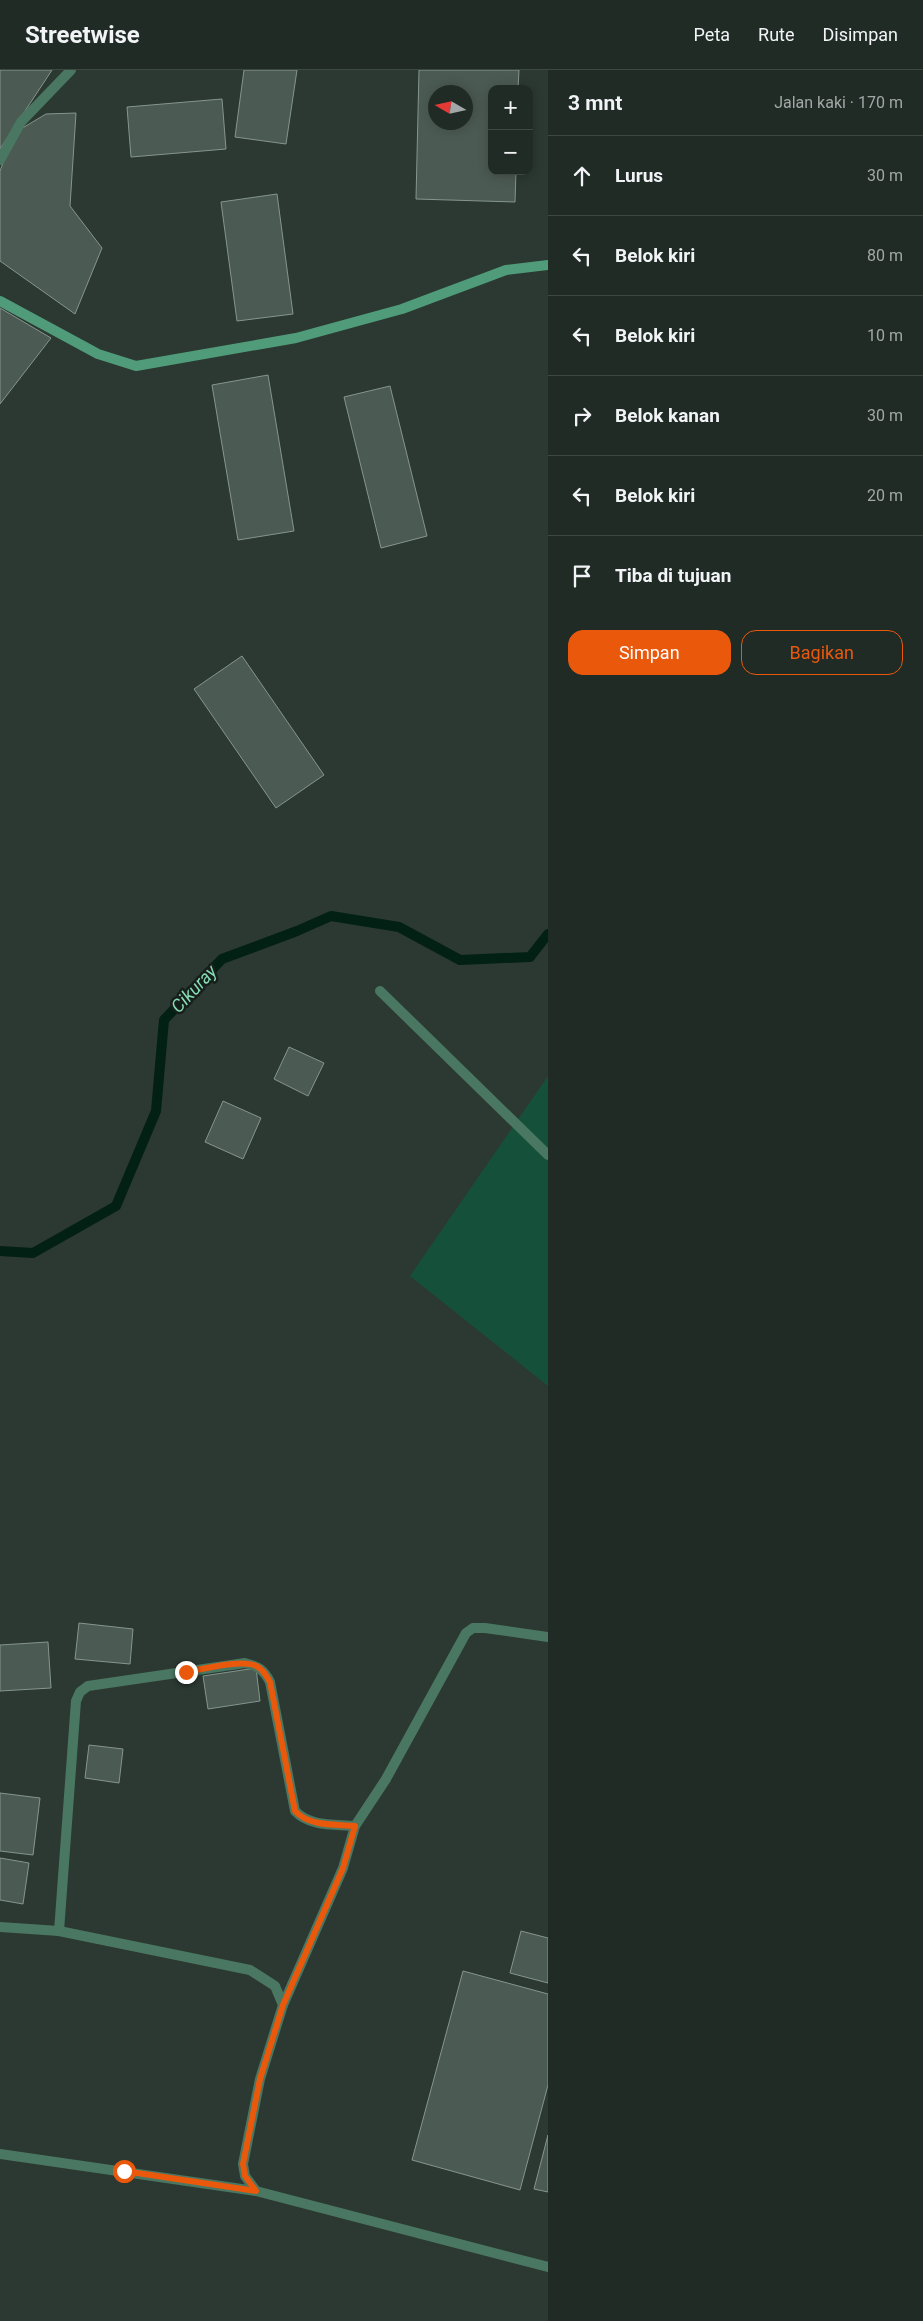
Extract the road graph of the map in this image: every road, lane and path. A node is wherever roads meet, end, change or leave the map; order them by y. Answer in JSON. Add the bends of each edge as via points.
{"nodes":[{"id":1,"x":71,"y":70,"type":"edge"},
{"id":2,"x":0,"y":160,"type":"edge"},
{"id":3,"x":548,"y":265,"type":"edge"},
{"id":4,"x":0,"y":301,"type":"edge"},
{"id":5,"x":380,"y":991,"type":"dead end"},
{"id":6,"x":548,"y":1155,"type":"edge"},
{"id":7,"x":548,"y":1637,"type":"edge"},
{"id":8,"x":355,"y":1826,"type":"junction"},
{"id":9,"x":0,"y":1927,"type":"edge"},
{"id":10,"x":59,"y":1931,"type":"junction"},
{"id":11,"x":283,"y":2005,"type":"junction"},
{"id":12,"x":0,"y":2154,"type":"edge"},
{"id":13,"x":256,"y":2191,"type":"junction"},
{"id":14,"x":548,"y":2267,"type":"edge"}],
"edges":[{"from":1,"to":2,"type":"street","via":[[21,122]]},
{"from":3,"to":4,"type":"street","via":[[506,270],[402,309],[296,338],[136,366],[98,354]]},
{"from":5,"to":6,"type":"street"},
{"from":7,"to":8,"type":"street","via":[[485,1628],[473,1628],[466,1633],[386,1779]]},
{"from":8,"to":10,"type":"street","via":[[314,1822],[303,1819],[295,1811],[270,1682],[255,1665],[244,1663],[88,1686],[76,1701]]},
{"from":8,"to":11,"type":"street","via":[[343,1868]]},
{"from":9,"to":10,"type":"street"},
{"from":10,"to":11,"type":"street","via":[[250,1970],[275,1986]]},
{"from":11,"to":13,"type":"street","via":[[260,2079],[243,2164],[245,2176]]},
{"from":12,"to":13,"type":"street"},
{"from":13,"to":14,"type":"street"}]}
